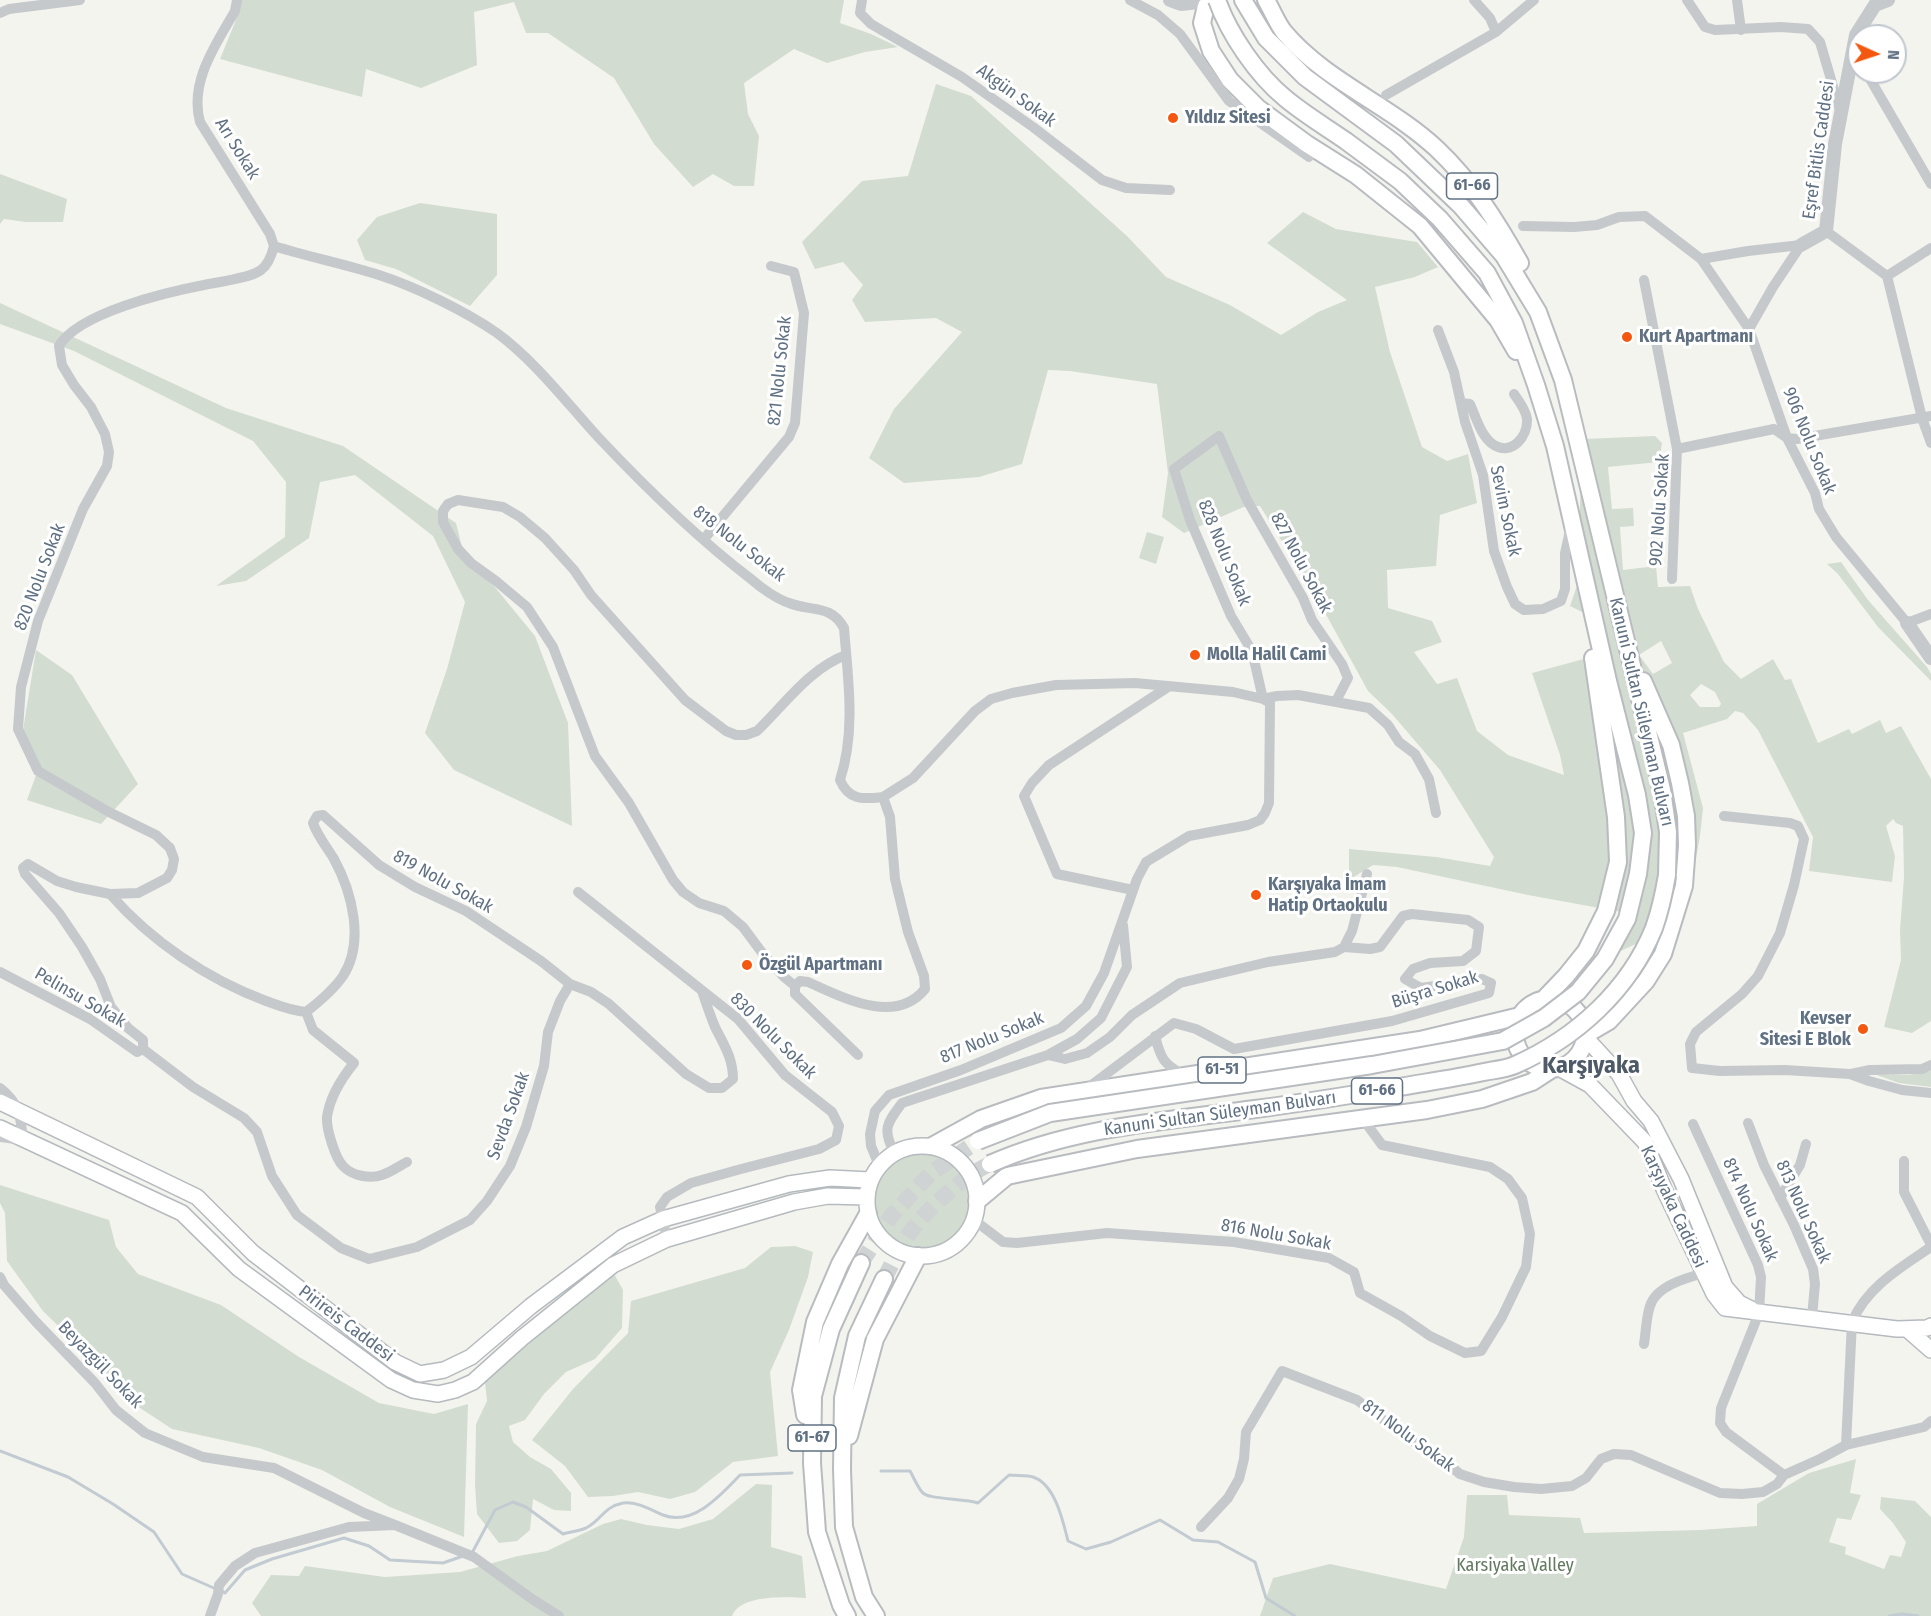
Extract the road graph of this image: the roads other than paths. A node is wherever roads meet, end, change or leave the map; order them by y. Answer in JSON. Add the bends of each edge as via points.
{"nodes":[{"id":1,"x":80,"y":0,"type":"edge"},
{"id":2,"x":237,"y":0,"type":"edge"},
{"id":3,"x":862,"y":0,"type":"edge"},
{"id":4,"x":1130,"y":0,"type":"edge"},
{"id":5,"x":1170,"y":0,"type":"edge"},
{"id":6,"x":1242,"y":0,"type":"edge"},
{"id":7,"x":1266,"y":0,"type":"edge"},
{"id":8,"x":1474,"y":0,"type":"edge"},
{"id":9,"x":1534,"y":0,"type":"edge"},
{"id":10,"x":1687,"y":0,"type":"edge"},
{"id":11,"x":1737,"y":0,"type":"edge"},
{"id":12,"x":1204,"y":2,"type":"edge"},
{"id":13,"x":1879,"y":2,"type":"edge"},
{"id":14,"x":0,"y":13,"type":"edge"},
{"id":15,"x":1864,"y":24,"type":"edge"},
{"id":16,"x":1741,"y":30,"type":"junction"},
{"id":17,"x":1496,"y":32,"type":"junction"},
{"id":18,"x":1848,"y":84,"type":"edge"},
{"id":19,"x":1873,"y":84,"type":"edge"},
{"id":20,"x":1386,"y":95,"type":"dead end"},
{"id":21,"x":1840,"y":111,"type":"junction"},
{"id":22,"x":1309,"y":157,"type":"dead end"},
{"id":23,"x":1931,"y":184,"type":"edge"},
{"id":24,"x":1170,"y":190,"type":"dead end"},
{"id":25,"x":1523,"y":226,"type":"dead end"},
{"id":26,"x":1826,"y":231,"type":"junction"},
{"id":27,"x":1801,"y":244,"type":"junction"},
{"id":28,"x":274,"y":246,"type":"junction"},
{"id":29,"x":1931,"y":248,"type":"edge"},
{"id":30,"x":1701,"y":260,"type":"junction"},
{"id":31,"x":771,"y":266,"type":"dead end"},
{"id":32,"x":1887,"y":276,"type":"junction"},
{"id":33,"x":1644,"y":280,"type":"dead end"},
{"id":34,"x":1749,"y":328,"type":"junction"},
{"id":35,"x":1438,"y":330,"type":"dead end"},
{"id":36,"x":1536,"y":385,"type":"junction"},
{"id":37,"x":1514,"y":394,"type":"dead end"},
{"id":38,"x":1461,"y":403,"type":"junction"},
{"id":39,"x":1927,"y":417,"type":"edge"},
{"id":40,"x":1219,"y":436,"type":"joint"},
{"id":41,"x":1786,"y":438,"type":"junction"},
{"id":42,"x":1579,"y":442,"type":"junction"},
{"id":43,"x":1931,"y":443,"type":"edge"},
{"id":44,"x":1677,"y":449,"type":"junction"},
{"id":45,"x":1572,"y":522,"type":"junction"},
{"id":46,"x":704,"y":539,"type":"junction"},
{"id":47,"x":1672,"y":579,"type":"dead end"},
{"id":48,"x":1614,"y":592,"type":"junction"},
{"id":49,"x":1589,"y":594,"type":"junction"},
{"id":50,"x":1931,"y":614,"type":"edge"},
{"id":51,"x":1906,"y":623,"type":"junction"},
{"id":52,"x":846,"y":655,"type":"junction"},
{"id":53,"x":1931,"y":658,"type":"edge"},
{"id":54,"x":1168,"y":687,"type":"junction"},
{"id":55,"x":1263,"y":699,"type":"junction"},
{"id":56,"x":1336,"y":701,"type":"junction"},
{"id":57,"x":883,"y":797,"type":"junction"},
{"id":58,"x":1436,"y":813,"type":"dead end"},
{"id":59,"x":1724,"y":816,"type":"dead end"},
{"id":60,"x":1367,"y":874,"type":"dead end"},
{"id":61,"x":1638,"y":874,"type":"joint"},
{"id":62,"x":1133,"y":890,"type":"junction"},
{"id":63,"x":578,"y":892,"type":"dead end"},
{"id":64,"x":110,"y":894,"type":"junction"},
{"id":65,"x":1122,"y":922,"type":"junction"},
{"id":66,"x":1344,"y":947,"type":"junction"},
{"id":67,"x":0,"y":972,"type":"edge"},
{"id":68,"x":570,"y":984,"type":"junction"},
{"id":69,"x":795,"y":986,"type":"junction"},
{"id":70,"x":702,"y":991,"type":"junction"},
{"id":71,"x":1544,"y":999,"type":"junction"},
{"id":72,"x":306,"y":1012,"type":"junction"},
{"id":73,"x":1520,"y":1016,"type":"junction"},
{"id":74,"x":1155,"y":1036,"type":"junction"},
{"id":75,"x":1585,"y":1036,"type":"junction"},
{"id":76,"x":144,"y":1049,"type":"junction"},
{"id":77,"x":858,"y":1055,"type":"dead end"},
{"id":78,"x":1048,"y":1056,"type":"junction"},
{"id":79,"x":1931,"y":1065,"type":"edge"},
{"id":80,"x":1555,"y":1069,"type":"junction"},
{"id":81,"x":1850,"y":1074,"type":"junction"},
{"id":82,"x":1185,"y":1076,"type":"junction"},
{"id":83,"x":0,"y":1088,"type":"edge"},
{"id":84,"x":1084,"y":1090,"type":"junction"},
{"id":85,"x":1931,"y":1093,"type":"edge"},
{"id":86,"x":0,"y":1102,"type":"edge"},
{"id":87,"x":20,"y":1112,"type":"junction"},
{"id":88,"x":1363,"y":1119,"type":"junction"},
{"id":89,"x":1748,"y":1123,"type":"dead end"},
{"id":90,"x":1693,"y":1124,"type":"dead end"},
{"id":91,"x":0,"y":1128,"type":"edge"},
{"id":92,"x":0,"y":1137,"type":"edge"},
{"id":93,"x":23,"y":1140,"type":"junction"},
{"id":94,"x":978,"y":1141,"type":"tunnel mouth"},
{"id":95,"x":1806,"y":1144,"type":"dead end"},
{"id":96,"x":932,"y":1146,"type":"junction"},
{"id":97,"x":894,"y":1152,"type":"junction"},
{"id":98,"x":1904,"y":1161,"type":"dead end"},
{"id":99,"x":407,"y":1162,"type":"dead end"},
{"id":100,"x":990,"y":1164,"type":"tunnel mouth"},
{"id":101,"x":879,"y":1165,"type":"junction"},
{"id":102,"x":870,"y":1180,"type":"junction"},
{"id":103,"x":866,"y":1197,"type":"junction"},
{"id":104,"x":1780,"y":1198,"type":"junction"},
{"id":105,"x":978,"y":1201,"type":"junction"},
{"id":106,"x":868,"y":1214,"type":"junction"},
{"id":107,"x":663,"y":1219,"type":"junction"},
{"id":108,"x":974,"y":1220,"type":"junction"},
{"id":109,"x":667,"y":1239,"type":"junction"},
{"id":110,"x":1931,"y":1246,"type":"edge"},
{"id":111,"x":918,"y":1256,"type":"junction"},
{"id":112,"x":861,"y":1263,"type":"tunnel mouth"},
{"id":113,"x":1704,"y":1273,"type":"junction"},
{"id":114,"x":0,"y":1277,"type":"edge"},
{"id":115,"x":884,"y":1279,"type":"tunnel mouth"},
{"id":116,"x":1759,"y":1313,"type":"junction"},
{"id":117,"x":1812,"y":1317,"type":"junction"},
{"id":118,"x":1852,"y":1322,"type":"junction"},
{"id":119,"x":1931,"y":1326,"type":"edge"},
{"id":120,"x":1908,"y":1329,"type":"junction"},
{"id":121,"x":1644,"y":1344,"type":"dead end"},
{"id":122,"x":1931,"y":1350,"type":"edge"},
{"id":123,"x":1929,"y":1428,"type":"edge"},
{"id":124,"x":1846,"y":1445,"type":"junction"},
{"id":125,"x":812,"y":1463,"type":"junction"},
{"id":126,"x":842,"y":1469,"type":"junction"},
{"id":127,"x":1784,"y":1474,"type":"junction"},
{"id":128,"x":394,"y":1525,"type":"junction"},
{"id":129,"x":1201,"y":1527,"type":"dead end"},
{"id":130,"x":210,"y":1616,"type":"edge"},
{"id":131,"x":560,"y":1616,"type":"edge"},
{"id":132,"x":847,"y":1616,"type":"edge"},
{"id":133,"x":876,"y":1616,"type":"edge"}],
"edges":[{"from":1,"to":14,"type":"street"},
{"from":2,"to":28,"type":"street","name":"Arı Sokak","via":[[201,76],[196,109]]},
{"from":3,"to":24,"type":"street","name":"Akgün Sokak","via":[[860,13],[871,24],[962,77],[1102,180],[1126,188]]},
{"from":4,"to":22,"type":"street","via":[[1158,15],[1180,34],[1229,100]]},
{"from":5,"to":12,"type":"street","via":[[1181,4]]},
{"from":6,"to":12,"type":"main road","number":"61-66","via":[[1221,8]]},
{"from":6,"to":42,"type":"main road","name":"Kanuni Sultan Süleyman Bulvarı","number":"61-66","via":[[1266,38],[1305,77],[1396,144],[1461,206],[1504,255],[1538,312],[1563,380]]},
{"from":7,"to":42,"type":"main road","number":"61-66","via":[[1283,31],[1310,58],[1436,147],[1468,180],[1539,296],[1558,341]]},
{"from":8,"to":17,"type":"street"},
{"from":9,"to":17,"type":"street"},
{"from":10,"to":16,"type":"street","via":[[1705,27]]},
{"from":11,"to":16,"type":"street"},
{"from":12,"to":36,"type":"main road","name":"Kanuni Sultan Süleyman Bulvarı","number":"61-66","bridge":true,"via":[[1223,17],[1246,56],[1285,98],[1408,188],[1487,273],[1514,323]]},
{"from":12,"to":36,"type":"main road","number":"61-66","via":[[1202,22],[1211,51],[1230,80],[1258,108],[1356,175],[1420,226],[1498,320]]},
{"from":13,"to":15,"type":"street","name":"Eşref Bitlis Caddesi"},
{"from":16,"to":21,"type":"street","via":[[1809,29],[1820,42]]},
{"from":17,"to":20,"type":"street"},
{"from":18,"to":21,"type":"street","name":"Eşref Bitlis Caddesi"},
{"from":19,"to":23,"type":"street"},
{"from":21,"to":26,"type":"street","name":"Eşref Bitlis Caddesi"},
{"from":25,"to":30,"type":"street","name":"906 Nolu Sokak","via":[[1574,227],[1645,216]]},
{"from":26,"to":27,"type":"street","name":"Eşref Bitlis Caddesi"},
{"from":26,"to":32,"type":"street"},
{"from":27,"to":30,"type":"street"},
{"from":27,"to":34,"type":"street","name":"Eşref Bitlis Caddesi"},
{"from":28,"to":46,"type":"street","name":"818 Nolu Sokak","via":[[380,276],[455,308],[498,334],[542,374],[662,504]]},
{"from":28,"to":64,"type":"street","name":"820 Nolu Sokak","via":[[261,271],[181,289],[115,310],[86,324],[59,346],[62,365],[105,434],[109,452],[107,466],[83,509],[38,621],[21,687],[18,729],[38,771],[156,835],[170,848],[174,859],[167,878],[138,893]]},
{"from":29,"to":32,"type":"street"},
{"from":30,"to":34,"type":"street","name":"906 Nolu Sokak"},
{"from":31,"to":46,"type":"street","name":"821 Nolu Sokak","via":[[794,272],[804,313],[795,423],[789,437]]},
{"from":32,"to":39,"type":"street"},
{"from":33,"to":44,"type":"street"},
{"from":34,"to":41,"type":"street","name":"906 Nolu Sokak"},
{"from":35,"to":38,"type":"street","name":"Sevim Sokak"},
{"from":36,"to":45,"type":"main road","name":"Kanuni Sultan Süleyman Bulvarı","number":"61-66"},
{"from":37,"to":38,"type":"street","name":"Sevim Sokak","via":[[1527,418],[1524,436],[1515,445],[1504,448],[1485,437],[1470,404]]},
{"from":38,"to":45,"type":"street","name":"Sevim Sokak","via":[[1483,475],[1494,551],[1515,604],[1524,610],[1543,609],[1561,601]]},
{"from":39,"to":41,"type":"street","name":"902 Nolu Sokak"},
{"from":39,"to":43,"type":"street"},
{"from":40,"to":55,"type":"street","name":"828 Nolu Sokak","via":[[1174,469],[1190,520],[1231,616],[1252,651]]},
{"from":40,"to":56,"type":"street","name":"827 Nolu Sokak","via":[[1247,500],[1303,597],[1312,620],[1342,664],[1348,678]]},
{"from":41,"to":44,"type":"street","name":"902 Nolu Sokak","via":[[1774,429]]},
{"from":41,"to":51,"type":"street","name":"906 Nolu Sokak","via":[[1836,537]]},
{"from":42,"to":48,"type":"main road","name":"Kanuni Sultan Süleyman Bulvarı","number":"61-66"},
{"from":44,"to":47,"type":"street","name":"902 Nolu Sokak"},
{"from":45,"to":49,"type":"main road","name":"Kanuni Sultan Süleyman Bulvarı","number":"61-66"},
{"from":46,"to":52,"type":"street","name":"818 Nolu Sokak","via":[[752,580],[789,603],[838,618],[844,628]]},
{"from":48,"to":75,"type":"main road","number":"61-66","via":[[1640,674],[1671,745],[1686,816],[1687,845],[1684,886],[1663,954],[1646,981],[1609,1022]]},
{"from":48,"to":100,"type":"main road","name":"Kanuni Sultan Süleyman Bulvarı","number":"61-66","bridge":true,"via":[[1662,790],[1668,832],[1667,875],[1654,928],[1629,974],[1597,1012],[1556,1042],[1514,1065],[1370,1092],[1156,1121],[1056,1140]]},
{"from":49,"to":61,"type":"main road","name":"Kanuni Sultan Süleyman Bulvarı","number":"61-66","via":[[1637,795],[1643,833]]},
{"from":49,"to":71,"type":"main road","number":"61-66","via":[[1595,678],[1616,817],[1618,862],[1606,911],[1586,951]]},
{"from":50,"to":51,"type":"street"},
{"from":51,"to":53,"type":"street"},
{"from":52,"to":57,"type":"street","name":"818 Nolu Sokak","via":[[850,738],[840,780],[854,797]]},
{"from":52,"to":69,"type":"street","via":[[819,670],[757,731],[736,735],[685,700],[591,595],[574,570],[520,517],[503,507],[458,500],[443,511],[443,522],[458,549],[527,607],[552,647],[595,756],[629,803],[673,880],[699,903],[724,911],[743,927]]},
{"from":54,"to":55,"type":"street","via":[[1233,692]]},
{"from":54,"to":57,"type":"street","via":[[1135,683],[1056,685],[991,699],[913,778]]},
{"from":54,"to":62,"type":"street","via":[[1050,765],[1024,796],[1057,874]]},
{"from":55,"to":56,"type":"street","via":[[1298,695]]},
{"from":55,"to":62,"type":"street","name":"817 Nolu Sokak","via":[[1270,703],[1269,803],[1265,813],[1248,825],[1189,836],[1166,848],[1146,862]]},
{"from":56,"to":58,"type":"street","via":[[1369,708],[1415,754],[1429,779]]},
{"from":57,"to":69,"type":"street","via":[[890,817],[895,879],[925,989],[910,1002],[896,1007],[867,1005],[808,982],[800,981]]},
{"from":59,"to":81,"type":"street","via":[[1790,823],[1798,826],[1804,839],[1780,933],[1758,975],[1742,994],[1696,1032],[1690,1044],[1692,1068]]},
{"from":60,"to":66,"type":"street"},
{"from":61,"to":94,"type":"main road","name":"Kanuni Sultan Süleyman Bulvarı","number":"61-51","bridge":true,"via":[[1627,919],[1605,959],[1578,992],[1544,1018],[1503,1041],[1050,1113]]},
{"from":62,"to":65,"type":"street","name":"817 Nolu Sokak"},
{"from":63,"to":70,"type":"street","name":"830 Nolu Sokak"},
{"from":64,"to":72,"type":"street","via":[[155,938],[206,973],[253,996]]},
{"from":64,"to":76,"type":"street","name":"820 Nolu Sokak","via":[[57,881],[28,864],[23,868],[82,947],[111,1006],[143,1040]]},
{"from":65,"to":78,"type":"street","name":"817 Nolu Sokak","via":[[1127,967],[1101,1018],[1077,1039]]},
{"from":65,"to":101,"type":"street","name":"817 Nolu Sokak","via":[[1104,973],[1086,1006],[1061,1028],[889,1095],[875,1111],[870,1134]]},
{"from":66,"to":74,"type":"street","name":"Büşra Sokak","via":[[1380,947],[1403,916],[1412,914],[1468,920],[1479,927],[1476,951],[1463,960],[1413,969],[1405,979],[1421,988],[1482,979],[1491,983],[1489,993],[1392,1021],[1234,1049],[1196,1029],[1174,1023]]},
{"from":66,"to":78,"type":"street","name":"Büşra Sokak","via":[[1180,983],[1132,1015],[1087,1053],[1065,1059]]},
{"from":67,"to":76,"type":"street","name":"Pelinsu Sokak","via":[[90,1019],[137,1052]]},
{"from":68,"to":70,"type":"street","name":"819 Nolu Sokak","via":[[609,1004],[686,1074],[709,1088],[722,1088],[733,1079],[733,1066]]},
{"from":68,"to":72,"type":"street","name":"819 Nolu Sokak","via":[[466,911],[379,865],[322,815],[313,823],[346,887],[354,938],[343,976]]},
{"from":68,"to":76,"type":"street","name":"Sevda Sokak","via":[[548,1032],[544,1066],[526,1127],[510,1166],[487,1201],[470,1220],[417,1247],[369,1259],[341,1248],[297,1215],[272,1176],[257,1132],[244,1118],[193,1087]]},
{"from":69,"to":77,"type":"street","via":[[795,994]]},
{"from":70,"to":107,"type":"street","name":"830 Nolu Sokak","via":[[738,1019],[785,1075],[832,1112],[839,1125],[836,1140],[819,1149],[691,1184],[667,1197],[660,1207]]},
{"from":71,"to":73,"type":"main road","number":"61-66","via":[[1533,1002]]},
{"from":71,"to":75,"type":"main road","via":[[1565,1002],[1574,1008]]},
{"from":72,"to":99,"type":"street","via":[[313,1030],[354,1063],[341,1078],[327,1119],[332,1143],[343,1166],[362,1177],[381,1176]]},
{"from":73,"to":80,"type":"main road","via":[[1515,1030],[1519,1052],[1536,1067]]},
{"from":73,"to":82,"type":"main road","number":"61-51","via":[[1420,1040]]},
{"from":74,"to":82,"type":"street","via":[[1164,1064]]},
{"from":74,"to":84,"type":"street","name":"Büşra Sokak"},
{"from":75,"to":80,"type":"main road","via":[[1577,1056]]},
{"from":75,"to":116,"type":"main road","name":"Karşıyaka Caddesi","via":[[1619,1074],[1666,1149],[1725,1287],[1739,1303]]},
{"from":78,"to":97,"type":"street","name":"817 Nolu Sokak","via":[[902,1103],[889,1120],[886,1137]]},
{"from":79,"to":81,"type":"street"},
{"from":80,"to":88,"type":"main road","via":[[1532,1082],[1482,1099]]},
{"from":80,"to":113,"type":"main road","name":"Karşıyaka Caddesi","via":[[1590,1085],[1645,1142]]},
{"from":81,"to":85,"type":"street","via":[[1902,1090]]},
{"from":82,"to":84,"type":"main road","number":"61-51"},
{"from":83,"to":87,"type":"street"},
{"from":84,"to":96,"type":"main road","number":"61-51","via":[[1041,1098],[981,1119]]},
{"from":86,"to":87,"type":"main road","name":"Pirireis Caddesi"},
{"from":87,"to":93,"type":"street"},
{"from":87,"to":107,"type":"main road","name":"Pirireis Caddesi","via":[[197,1197],[253,1252],[395,1362],[420,1374],[444,1370],[471,1357],[623,1237]]},
{"from":88,"to":105,"type":"main road","via":[[1168,1144],[1082,1160],[1007,1176]]},
{"from":88,"to":108,"type":"street","name":"816 Nolu Sokak","via":[[1382,1145],[1490,1167],[1508,1179],[1522,1198],[1530,1234],[1526,1267],[1481,1351],[1465,1353],[1430,1336],[1360,1293],[1354,1272],[1329,1258],[1234,1242],[1107,1233],[1003,1242]]},
{"from":89,"to":104,"type":"street","name":"813 Nolu Sokak"},
{"from":90,"to":116,"type":"street","name":"814 Nolu Sokak","via":[[1758,1265]]},
{"from":91,"to":93,"type":"main road","name":"Pirireis Caddesi"},
{"from":92,"to":93,"type":"street"},
{"from":93,"to":109,"type":"main road","name":"Pirireis Caddesi","via":[[182,1213],[239,1269],[391,1380],[413,1390],[438,1394],[473,1382],[613,1265]]},
{"from":95,"to":104,"type":"street","via":[[1800,1165]]},
{"from":96,"to":97,"type":"main road","number":"61-51","via":[[912,1146]]},
{"from":96,"to":105,"type":"main road","via":[[950,1152],[964,1165],[974,1182]]},
{"from":97,"to":101,"type":"main road","number":"61-51"},
{"from":98,"to":110,"type":"street","via":[[1904,1192]]},
{"from":101,"to":102,"type":"main road","number":"61-51"},
{"from":102,"to":103,"type":"main road","number":"61-51"},
{"from":102,"to":107,"type":"main road","name":"Pirireis Caddesi","via":[[830,1178],[789,1184]]},
{"from":103,"to":106,"type":"main road"},
{"from":103,"to":109,"type":"main road","name":"Pirireis Caddesi","via":[[828,1196],[794,1202]]},
{"from":104,"to":117,"type":"street","name":"813 Nolu Sokak","via":[[1813,1269]]},
{"from":105,"to":108,"type":"main road"},
{"from":106,"to":111,"type":"main road","via":[[886,1244]]},
{"from":106,"to":125,"type":"main road","number":"61-67","via":[[840,1264],[815,1322],[801,1390]]},
{"from":107,"to":109,"type":"street"},
{"from":108,"to":111,"type":"main road","via":[[964,1237],[951,1248],[935,1255]]},
{"from":110,"to":118,"type":"street","via":[[1884,1279]]},
{"from":111,"to":126,"type":"main road","number":"61-67","via":[[875,1339]]},
{"from":112,"to":125,"type":"main road","number":"61-67","via":[[831,1329],[813,1396]]},
{"from":113,"to":116,"type":"main road","name":"Karşıyaka Caddesi","via":[[1725,1308]]},
{"from":113,"to":121,"type":"street","via":[[1680,1280],[1657,1295],[1650,1306]]},
{"from":114,"to":128,"type":"street","name":"Beyazgül Sokak","via":[[116,1410],[145,1433],[203,1457],[274,1468]]},
{"from":115,"to":126,"type":"main road","number":"61-67","via":[[857,1336],[843,1398]]},
{"from":116,"to":117,"type":"main road","name":"Karşıyaka Caddesi"},
{"from":116,"to":127,"type":"street","via":[[1721,1408],[1720,1423],[1726,1432]]},
{"from":117,"to":118,"type":"main road","name":"Karşıyaka Caddesi"},
{"from":118,"to":120,"type":"main road","name":"Karşıyaka Caddesi"},
{"from":118,"to":124,"type":"street"},
{"from":119,"to":120,"type":"main road","name":"Karşıyaka Caddesi"},
{"from":120,"to":122,"type":"main road"},
{"from":123,"to":124,"type":"street","name":"811 Nolu Sokak"},
{"from":124,"to":127,"type":"street","name":"811 Nolu Sokak"},
{"from":125,"to":132,"type":"main road","number":"61-67","via":[[817,1532]]},
{"from":126,"to":133,"type":"main road","number":"61-67","via":[[844,1527],[864,1597]]},
{"from":127,"to":129,"type":"street","name":"811 Nolu Sokak","via":[[1777,1484],[1763,1492],[1720,1493],[1631,1455],[1614,1454],[1601,1459],[1586,1478],[1572,1486],[1541,1489],[1484,1482],[1460,1474],[1357,1400],[1282,1371],[1246,1432],[1239,1479],[1228,1498]]},
{"from":128,"to":130,"type":"street","via":[[349,1527],[255,1554],[235,1566],[218,1589]]},
{"from":128,"to":131,"type":"street","name":"Beyazgül Sokak","via":[[474,1557]]}]}
